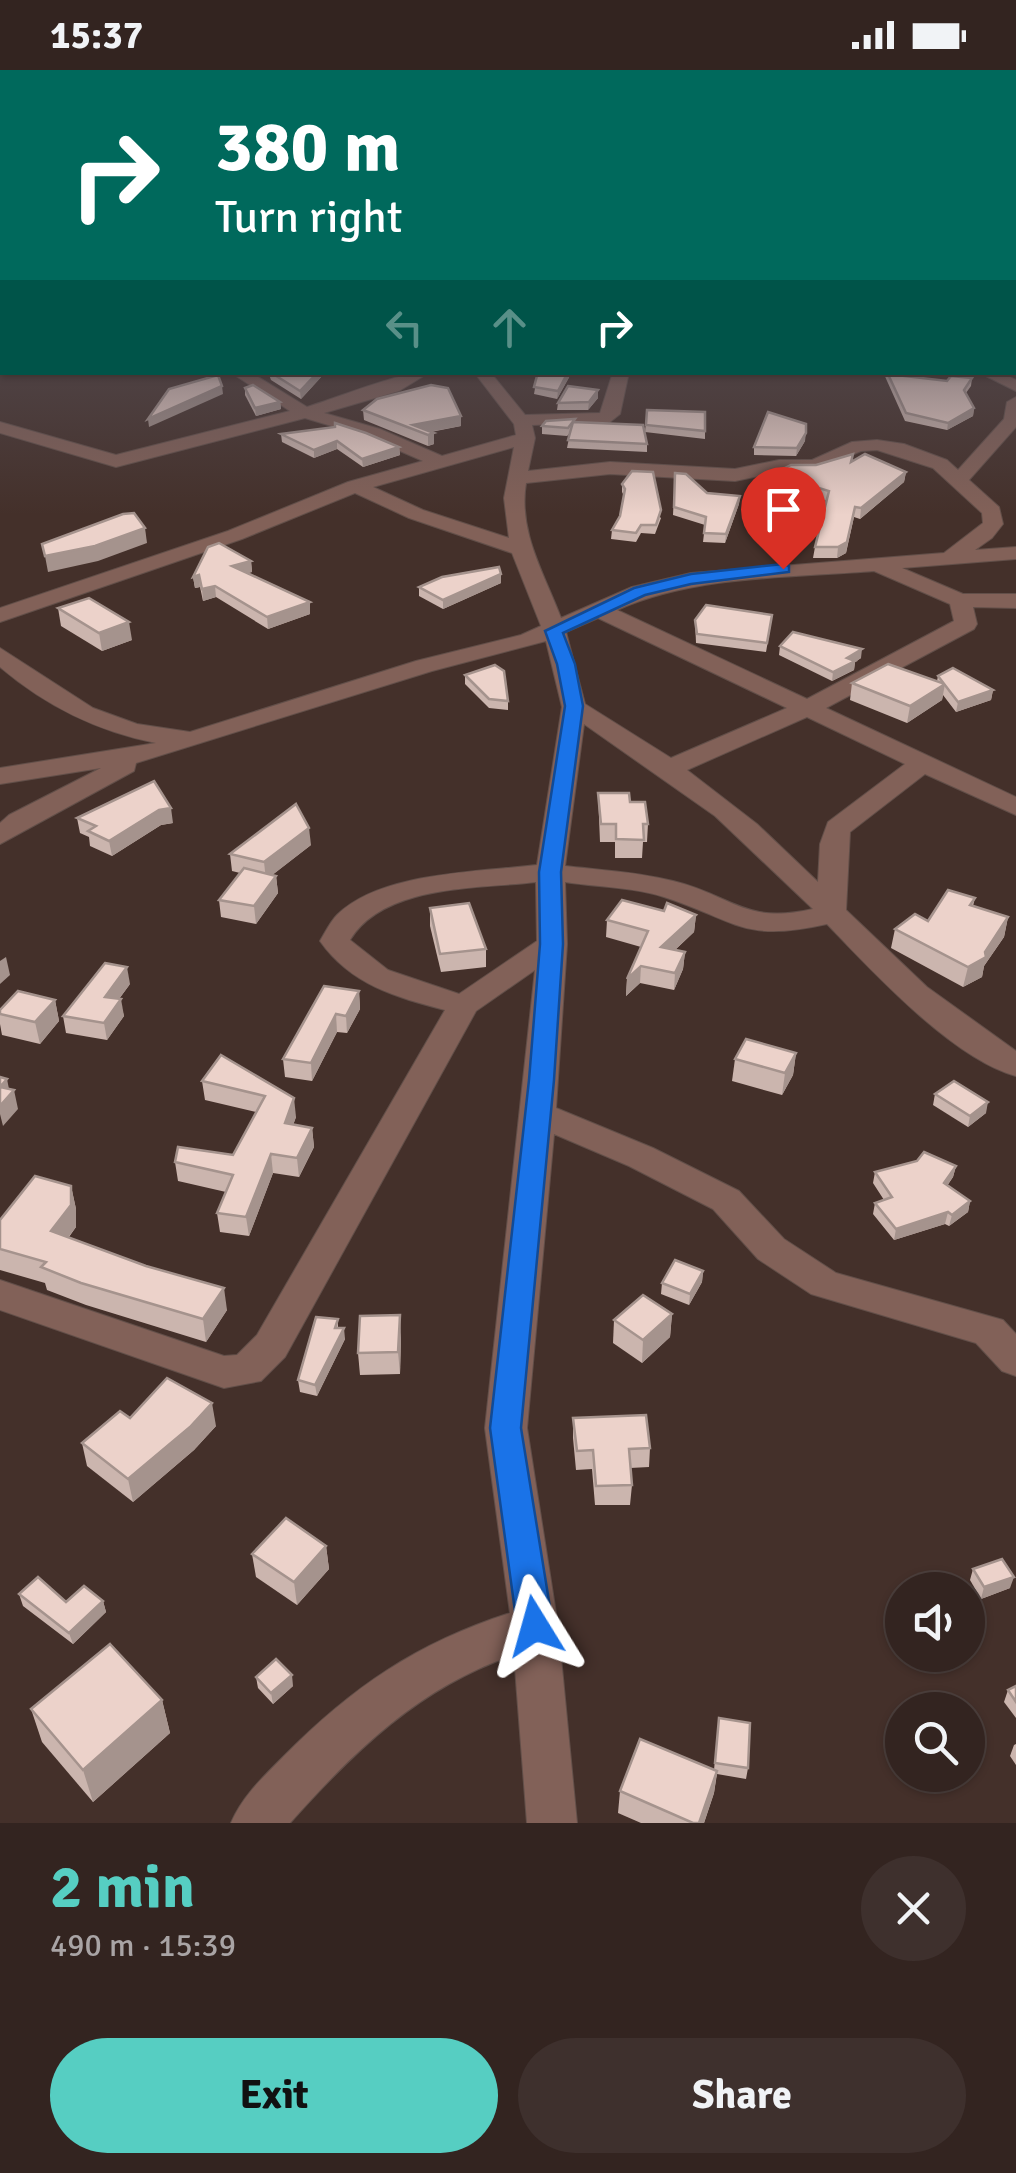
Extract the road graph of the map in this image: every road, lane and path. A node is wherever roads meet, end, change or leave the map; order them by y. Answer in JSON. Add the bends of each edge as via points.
{"nodes":[{"id":1,"x":243,"y":375,"type":"edge"},
{"id":2,"x":416,"y":375,"type":"edge"},
{"id":3,"x":483,"y":375,"type":"edge"},
{"id":4,"x":619,"y":375,"type":"edge"},
{"id":5,"x":992,"y":375,"type":"edge"},
{"id":6,"x":1016,"y":386,"type":"edge"},
{"id":7,"x":1016,"y":402,"type":"edge"},
{"id":8,"x":306,"y":413,"type":"junction"},
{"id":9,"x":0,"y":427,"type":"edge"},
{"id":10,"x":522,"y":450,"type":"junction"},
{"id":11,"x":439,"y":461,"type":"junction"},
{"id":12,"x":960,"y":479,"type":"junction"},
{"id":13,"x":354,"y":486,"type":"junction"},
{"id":14,"x":520,"y":549,"type":"junction"},
{"id":15,"x":1016,"y":553,"type":"edge"},
{"id":16,"x":946,"y":560,"type":"junction"},
{"id":17,"x":880,"y":566,"type":"junction"},
{"id":18,"x":1016,"y":601,"type":"edge"},
{"id":19,"x":597,"y":609,"type":"junction"},
{"id":20,"x":963,"y":612,"type":"junction"},
{"id":21,"x":0,"y":616,"type":"edge"},
{"id":22,"x":554,"y":631,"type":"junction"},
{"id":23,"x":0,"y":655,"type":"edge"},
{"id":24,"x":574,"y":706,"type":"junction"},
{"id":25,"x":806,"y":709,"type":"junction"},
{"id":26,"x":197,"y":738,"type":"junction"},
{"id":27,"x":150,"y":753,"type":"junction"},
{"id":28,"x":921,"y":764,"type":"junction"},
{"id":29,"x":670,"y":768,"type":"junction"},
{"id":30,"x":0,"y":776,"type":"edge"},
{"id":31,"x":1016,"y":807,"type":"edge"},
{"id":32,"x":0,"y":836,"type":"edge"},
{"id":33,"x":550,"y":872,"type":"junction"},
{"id":34,"x":831,"y":914,"type":"junction"},
{"id":35,"x":552,"y":944,"type":"junction"},
{"id":36,"x":464,"y":1005,"type":"junction"},
{"id":37,"x":1016,"y":1065,"type":"edge"},
{"id":38,"x":538,"y":1114,"type":"junction"},
{"id":39,"x":7,"y":1306,"type":"edge"},
{"id":40,"x":1016,"y":1360,"type":"edge"},
{"id":41,"x":535,"y":1626,"type":"junction"},
{"id":42,"x":256,"y":1823,"type":"edge"},
{"id":43,"x":552,"y":1823,"type":"edge"}],
"edges":[{"from":1,"to":8,"type":"street"},
{"from":2,"to":8,"type":"street"},
{"from":3,"to":10,"type":"street"},
{"from":4,"to":10,"type":"street","via":[[611,414]]},
{"from":5,"to":6,"type":"street"},
{"from":7,"to":12,"type":"street","via":[[1013,420]]},
{"from":8,"to":9,"type":"street","via":[[116,461]]},
{"from":8,"to":11,"type":"street"},
{"from":10,"to":11,"type":"street"},
{"from":10,"to":12,"type":"street","via":[[610,468],[735,475],[815,465],[877,444],[928,458]]},
{"from":10,"to":14,"type":"street","via":[[514,498]]},
{"from":11,"to":13,"type":"street"},
{"from":12,"to":16,"type":"street","via":[[992,510],[993,524]]},
{"from":13,"to":14,"type":"street"},
{"from":13,"to":21,"type":"street","via":[[236,535]]},
{"from":14,"to":22,"type":"street"},
{"from":15,"to":16,"type":"street"},
{"from":16,"to":17,"type":"street"},
{"from":17,"to":19,"type":"street","via":[[691,579]]},
{"from":17,"to":20,"type":"street"},
{"from":18,"to":20,"type":"street"},
{"from":19,"to":22,"type":"street"},
{"from":19,"to":25,"type":"street"},
{"from":20,"to":25,"type":"street"},
{"from":22,"to":24,"type":"street"},
{"from":22,"to":26,"type":"street"},
{"from":23,"to":26,"type":"street","via":[[82,714]]},
{"from":24,"to":29,"type":"street"},
{"from":24,"to":33,"type":"street"},
{"from":25,"to":28,"type":"street"},
{"from":25,"to":29,"type":"street"},
{"from":26,"to":27,"type":"street"},
{"from":27,"to":30,"type":"street"},
{"from":27,"to":32,"type":"street"},
{"from":28,"to":31,"type":"street"},
{"from":28,"to":34,"type":"street","via":[[838,828]]},
{"from":29,"to":34,"type":"street","via":[[770,850]]},
{"from":33,"to":34,"type":"street","via":[[668,888],[764,924]]},
{"from":33,"to":35,"type":"street"},
{"from":33,"to":36,"type":"street","via":[[403,893],[347,921],[335,941],[368,975]]},
{"from":34,"to":37,"type":"street","via":[[947,1024]]},
{"from":35,"to":36,"type":"street"},
{"from":35,"to":38,"type":"street"},
{"from":36,"to":39,"type":"street","via":[[271,1346],[247,1370],[224,1372]]},
{"from":38,"to":40,"type":"street","via":[[726,1200],[770,1249],[824,1284],[989,1331]]},
{"from":38,"to":41,"type":"street","via":[[506,1428]]},
{"from":41,"to":42,"type":"street","via":[[444,1660],[368,1709]]},
{"from":41,"to":43,"type":"street"}]}
